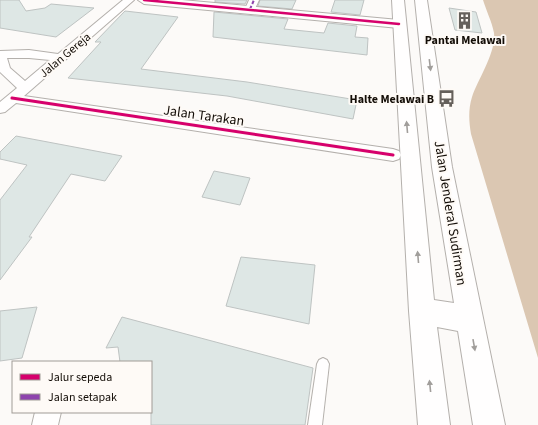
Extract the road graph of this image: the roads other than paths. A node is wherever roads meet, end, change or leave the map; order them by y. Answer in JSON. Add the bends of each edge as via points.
{"nodes":[{"id":1,"x":129,"y":0,"type":"edge"},
{"id":2,"x":144,"y":0,"type":"edge"},
{"id":3,"x":398,"y":0,"type":"edge"},
{"id":4,"x":421,"y":0,"type":"edge"},
{"id":5,"x":252,"y":4,"type":"edge"},
{"id":6,"x":399,"y":24,"type":"junction"},
{"id":7,"x":425,"y":26,"type":"junction"},
{"id":8,"x":0,"y":55,"type":"edge"},
{"id":9,"x":61,"y":58,"type":"junction"},
{"id":10,"x":25,"y":88,"type":"junction"},
{"id":11,"x":12,"y":98,"type":"junction"},
{"id":12,"x":0,"y":109,"type":"edge"},
{"id":13,"x":393,"y":154,"type":"dead end"},
{"id":14,"x":422,"y":311,"type":"junction"},
{"id":15,"x":469,"y":319,"type":"junction"},
{"id":16,"x":323,"y":364,"type":"dead end"},
{"id":17,"x":48,"y":413,"type":"edge"},
{"id":18,"x":45,"y":425,"type":"edge"},
{"id":19,"x":315,"y":425,"type":"edge"},
{"id":20,"x":434,"y":425,"type":"edge"},
{"id":21,"x":489,"y":425,"type":"edge"}],
"edges":[{"from":1,"to":9,"type":"street","name":"Jalan Gereja"},
{"from":2,"to":5,"type":"main road"},
{"from":3,"to":6,"type":"main road"},
{"from":4,"to":7,"type":"main road","name":"Jalan Jenderal Sudirman"},
{"from":5,"to":6,"type":"main road"},
{"from":6,"to":7,"type":"main road"},
{"from":14,"to":6,"type":"main road","one_way":true},
{"from":7,"to":15,"type":"main road","name":"Jalan Jenderal Sudirman","one_way":true,"via":[[442,167]]},
{"from":8,"to":9,"type":"street","via":[[28,54]]},
{"from":8,"to":10,"type":"street","via":[[4,69]]},
{"from":9,"to":10,"type":"street","name":"Jalan Gereja"},
{"from":10,"to":11,"type":"street","name":"Jalan Gereja"},
{"from":11,"to":12,"type":"street","name":"Jalan Gereja"},
{"from":11,"to":13,"type":"street","name":"Jalan Tarakan"},
{"from":14,"to":15,"type":"main road"},
{"from":20,"to":14,"type":"main road","one_way":true},
{"from":15,"to":21,"type":"main road","name":"Jalan Jenderal Sudirman","one_way":true},
{"from":16,"to":19,"type":"lane"},
{"from":17,"to":18,"type":"street"}]}
